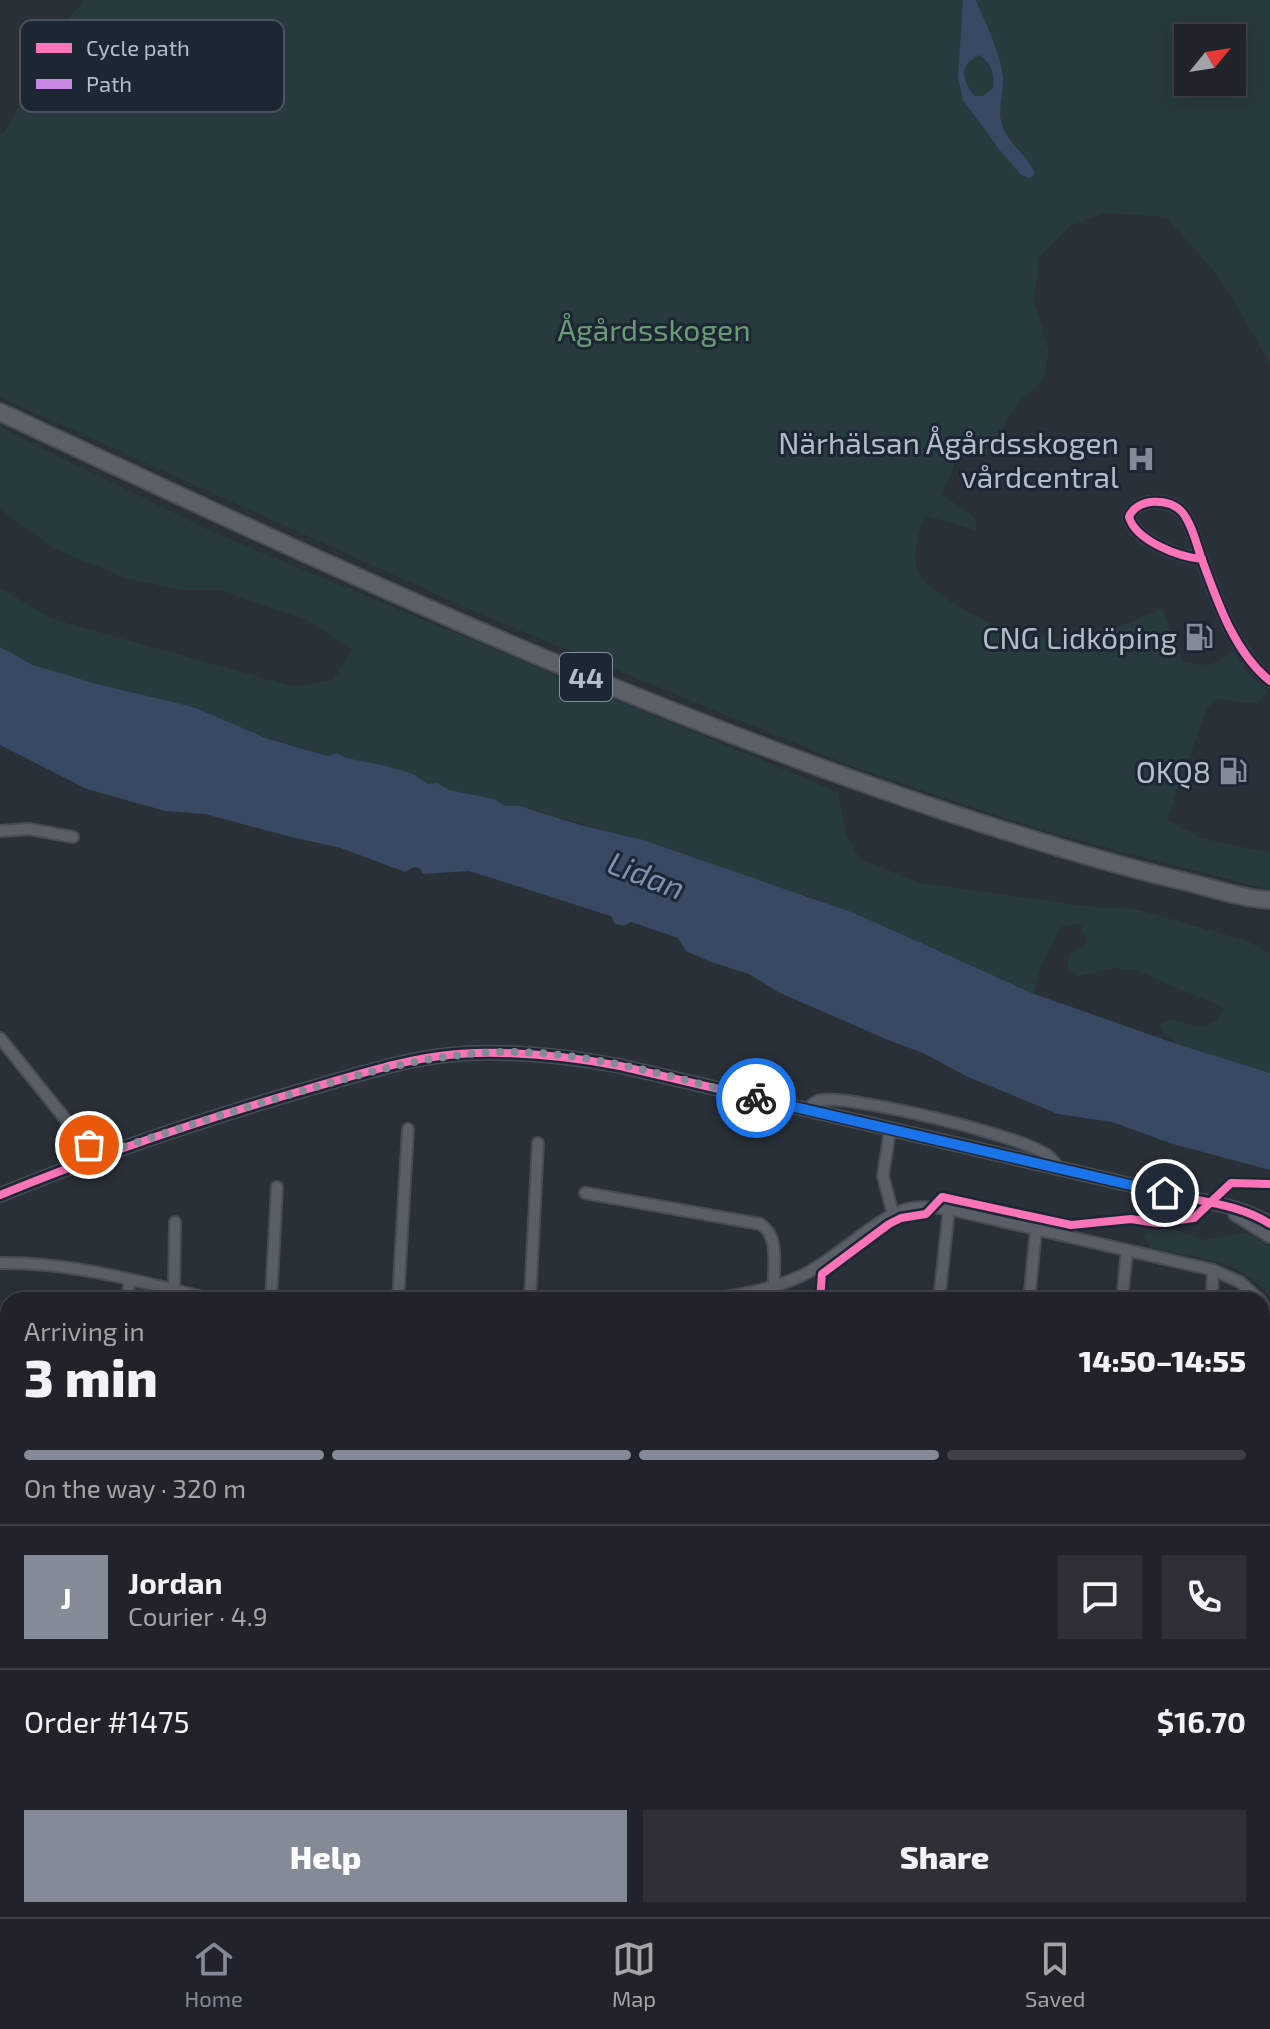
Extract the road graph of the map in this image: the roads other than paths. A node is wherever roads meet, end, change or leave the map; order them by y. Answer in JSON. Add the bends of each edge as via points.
{"nodes":[{"id":1,"x":0,"y":412,"type":"edge"},
{"id":2,"x":1202,"y":559,"type":"junction"},
{"id":3,"x":1270,"y":681,"type":"edge"},
{"id":4,"x":0,"y":831,"type":"edge"},
{"id":5,"x":73,"y":837,"type":"dead end"},
{"id":6,"x":1252,"y":898,"type":"junction"},
{"id":7,"x":1270,"y":900,"type":"edge"},
{"id":8,"x":1270,"y":907,"type":"edge"},
{"id":9,"x":0,"y":1038,"type":"edge"},
{"id":10,"x":807,"y":1110,"type":"junction"},
{"id":11,"x":408,"y":1129,"type":"dead end"},
{"id":12,"x":890,"y":1130,"type":"junction"},
{"id":13,"x":538,"y":1143,"type":"dead end"},
{"id":14,"x":95,"y":1156,"type":"junction"},
{"id":15,"x":1059,"y":1168,"type":"junction"},
{"id":16,"x":277,"y":1187,"type":"dead end"},
{"id":17,"x":585,"y":1193,"type":"dead end"},
{"id":18,"x":0,"y":1195,"type":"edge"},
{"id":19,"x":1218,"y":1205,"type":"junction"},
{"id":20,"x":949,"y":1209,"type":"junction"},
{"id":21,"x":893,"y":1214,"type":"junction"},
{"id":22,"x":175,"y":1222,"type":"dead end"},
{"id":23,"x":1270,"y":1224,"type":"edge"},
{"id":24,"x":1036,"y":1230,"type":"junction"},
{"id":25,"x":1270,"y":1236,"type":"edge"},
{"id":26,"x":1127,"y":1250,"type":"junction"},
{"id":27,"x":0,"y":1263,"type":"edge"},
{"id":28,"x":1213,"y":1270,"type":"junction"},
{"id":29,"x":129,"y":1280,"type":"junction"},
{"id":30,"x":774,"y":1285,"type":"junction"},
{"id":31,"x":174,"y":1290,"type":"junction"},
{"id":32,"x":128,"y":1292,"type":"edge"},
{"id":33,"x":182,"y":1292,"type":"edge"},
{"id":34,"x":271,"y":1292,"type":"edge"},
{"id":35,"x":398,"y":1292,"type":"edge"},
{"id":36,"x":530,"y":1292,"type":"edge"},
{"id":37,"x":745,"y":1292,"type":"edge"},
{"id":38,"x":940,"y":1292,"type":"edge"},
{"id":39,"x":1030,"y":1292,"type":"edge"},
{"id":40,"x":1123,"y":1292,"type":"edge"},
{"id":41,"x":1212,"y":1292,"type":"edge"},
{"id":42,"x":1250,"y":1292,"type":"edge"}],
"edges":[{"from":1,"to":6,"type":"main road","number":"44","via":[[403,599],[856,783],[1021,836]]},
{"from":2,"to":2,"type":"street","via":[[1177,507],[1156,502],[1132,510],[1129,517],[1136,532]]},
{"from":2,"to":3,"type":"street","via":[[1229,627]]},
{"from":4,"to":5,"type":"street","via":[[29,829]]},
{"from":6,"to":7,"type":"main road","number":"44"},
{"from":6,"to":8,"type":"main road","number":"44"},
{"from":9,"to":14,"type":"street"},
{"from":10,"to":12,"type":"street"},
{"from":10,"to":14,"type":"street","via":[[570,1057],[454,1054],[343,1079]]},
{"from":10,"to":15,"type":"street","via":[[825,1099],[882,1106],[1008,1139],[1046,1154]]},
{"from":11,"to":35,"type":"street"},
{"from":12,"to":15,"type":"street"},
{"from":12,"to":21,"type":"street","via":[[883,1176]]},
{"from":13,"to":36,"type":"street"},
{"from":14,"to":18,"type":"street"},
{"from":15,"to":19,"type":"street"},
{"from":16,"to":34,"type":"street"},
{"from":17,"to":30,"type":"street","via":[[760,1224],[773,1238]]},
{"from":19,"to":23,"type":"street","via":[[1247,1211]]},
{"from":19,"to":25,"type":"street"},
{"from":20,"to":21,"type":"street","via":[[914,1207]]},
{"from":20,"to":24,"type":"street"},
{"from":20,"to":38,"type":"street"},
{"from":21,"to":30,"type":"street","via":[[822,1265]]},
{"from":22,"to":31,"type":"street"},
{"from":24,"to":26,"type":"street"},
{"from":24,"to":39,"type":"street"},
{"from":26,"to":28,"type":"street"},
{"from":26,"to":40,"type":"street"},
{"from":27,"to":29,"type":"street","via":[[86,1269]]},
{"from":28,"to":41,"type":"street"},
{"from":28,"to":42,"type":"street"},
{"from":29,"to":31,"type":"street"},
{"from":29,"to":32,"type":"street"},
{"from":30,"to":37,"type":"street"},
{"from":31,"to":33,"type":"street"}]}
